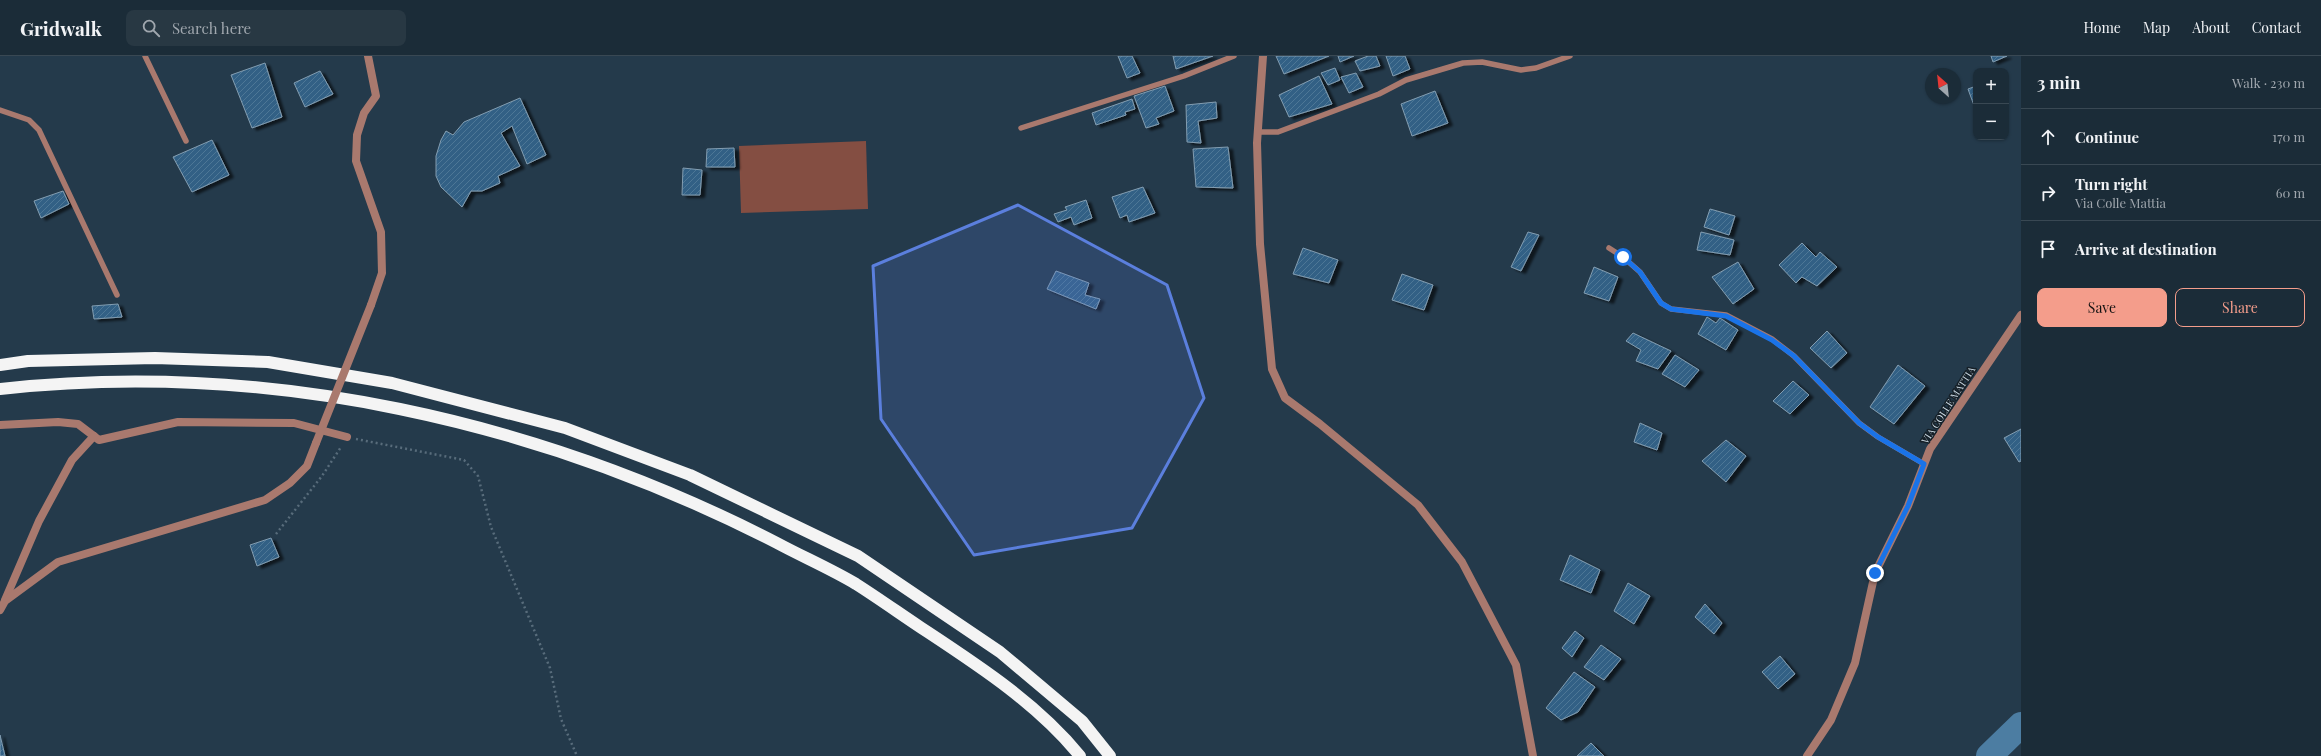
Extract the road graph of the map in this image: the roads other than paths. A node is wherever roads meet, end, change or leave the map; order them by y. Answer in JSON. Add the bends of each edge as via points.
{"nodes":[{"id":1,"x":145,"y":56,"type":"edge"},
{"id":2,"x":368,"y":56,"type":"edge"},
{"id":3,"x":1234,"y":56,"type":"edge"},
{"id":4,"x":1263,"y":56,"type":"edge"},
{"id":5,"x":1570,"y":56,"type":"edge"},
{"id":6,"x":0,"y":110,"type":"edge"},
{"id":7,"x":1021,"y":128,"type":"dead end"},
{"id":8,"x":1258,"y":132,"type":"junction"},
{"id":9,"x":186,"y":141,"type":"dead end"},
{"id":10,"x":1609,"y":248,"type":"dead end"},
{"id":11,"x":117,"y":295,"type":"dead end"},
{"id":12,"x":2021,"y":315,"type":"edge"},
{"id":13,"x":0,"y":365,"type":"edge"},
{"id":14,"x":0,"y":389,"type":"edge"},
{"id":15,"x":0,"y":425,"type":"edge"},
{"id":16,"x":94,"y":436,"type":"junction"},
{"id":17,"x":347,"y":437,"type":"road end"},
{"id":18,"x":1924,"y":464,"type":"junction"},
{"id":19,"x":5,"y":601,"type":"junction"},
{"id":20,"x":0,"y":610,"type":"edge"},
{"id":21,"x":1080,"y":756,"type":"edge"},
{"id":22,"x":1110,"y":756,"type":"edge"},
{"id":23,"x":1532,"y":756,"type":"edge"},
{"id":24,"x":1807,"y":756,"type":"edge"}],
"edges":[{"from":1,"to":9,"type":"lane"},
{"from":2,"to":19,"type":"street","bridge":true,"via":[[376,96],[364,113],[357,135],[356,161],[381,232],[382,273],[307,466],[290,483],[265,500],[58,562]]},
{"from":3,"to":7,"type":"lane","via":[[1184,76]]},
{"from":4,"to":8,"type":"street"},
{"from":5,"to":8,"type":"lane","via":[[1536,68],[1521,70],[1482,62],[1463,63],[1406,80],[1379,94],[1278,132]]},
{"from":6,"to":11,"type":"lane","via":[[29,120],[39,130]]},
{"from":8,"to":23,"type":"street","via":[[1260,244],[1272,369],[1285,398],[1418,505],[1462,562],[1516,665]]},
{"from":10,"to":18,"type":"lane","via":[[1640,272],[1661,303],[1671,309],[1726,316],[1772,340],[1794,356],[1859,423]]},
{"from":12,"to":18,"type":"street","name":"VIA COLLE MATTIA","via":[[1930,449]]},
{"from":13,"to":22,"type":"highway","via":[[28,361],[155,358],[268,362],[392,383],[565,428],[690,475],[858,556],[1000,652],[1082,721]]},
{"from":14,"to":21,"type":"highway","via":[[37,385],[159,382],[271,388],[400,409],[489,429],[573,456],[666,490],[719,513],[854,583],[991,674],[1065,738]]},
{"from":15,"to":16,"type":"street","via":[[58,422],[78,424]]},
{"from":16,"to":17,"type":"street","via":[[99,440],[178,422],[294,423]]},
{"from":16,"to":19,"type":"street","via":[[72,460],[64,474],[39,521]]},
{"from":18,"to":24,"type":"street","name":"VIA COLLE MATTIA","via":[[1908,506],[1875,573],[1855,663],[1831,720]]},
{"from":19,"to":20,"type":"street"}]}
